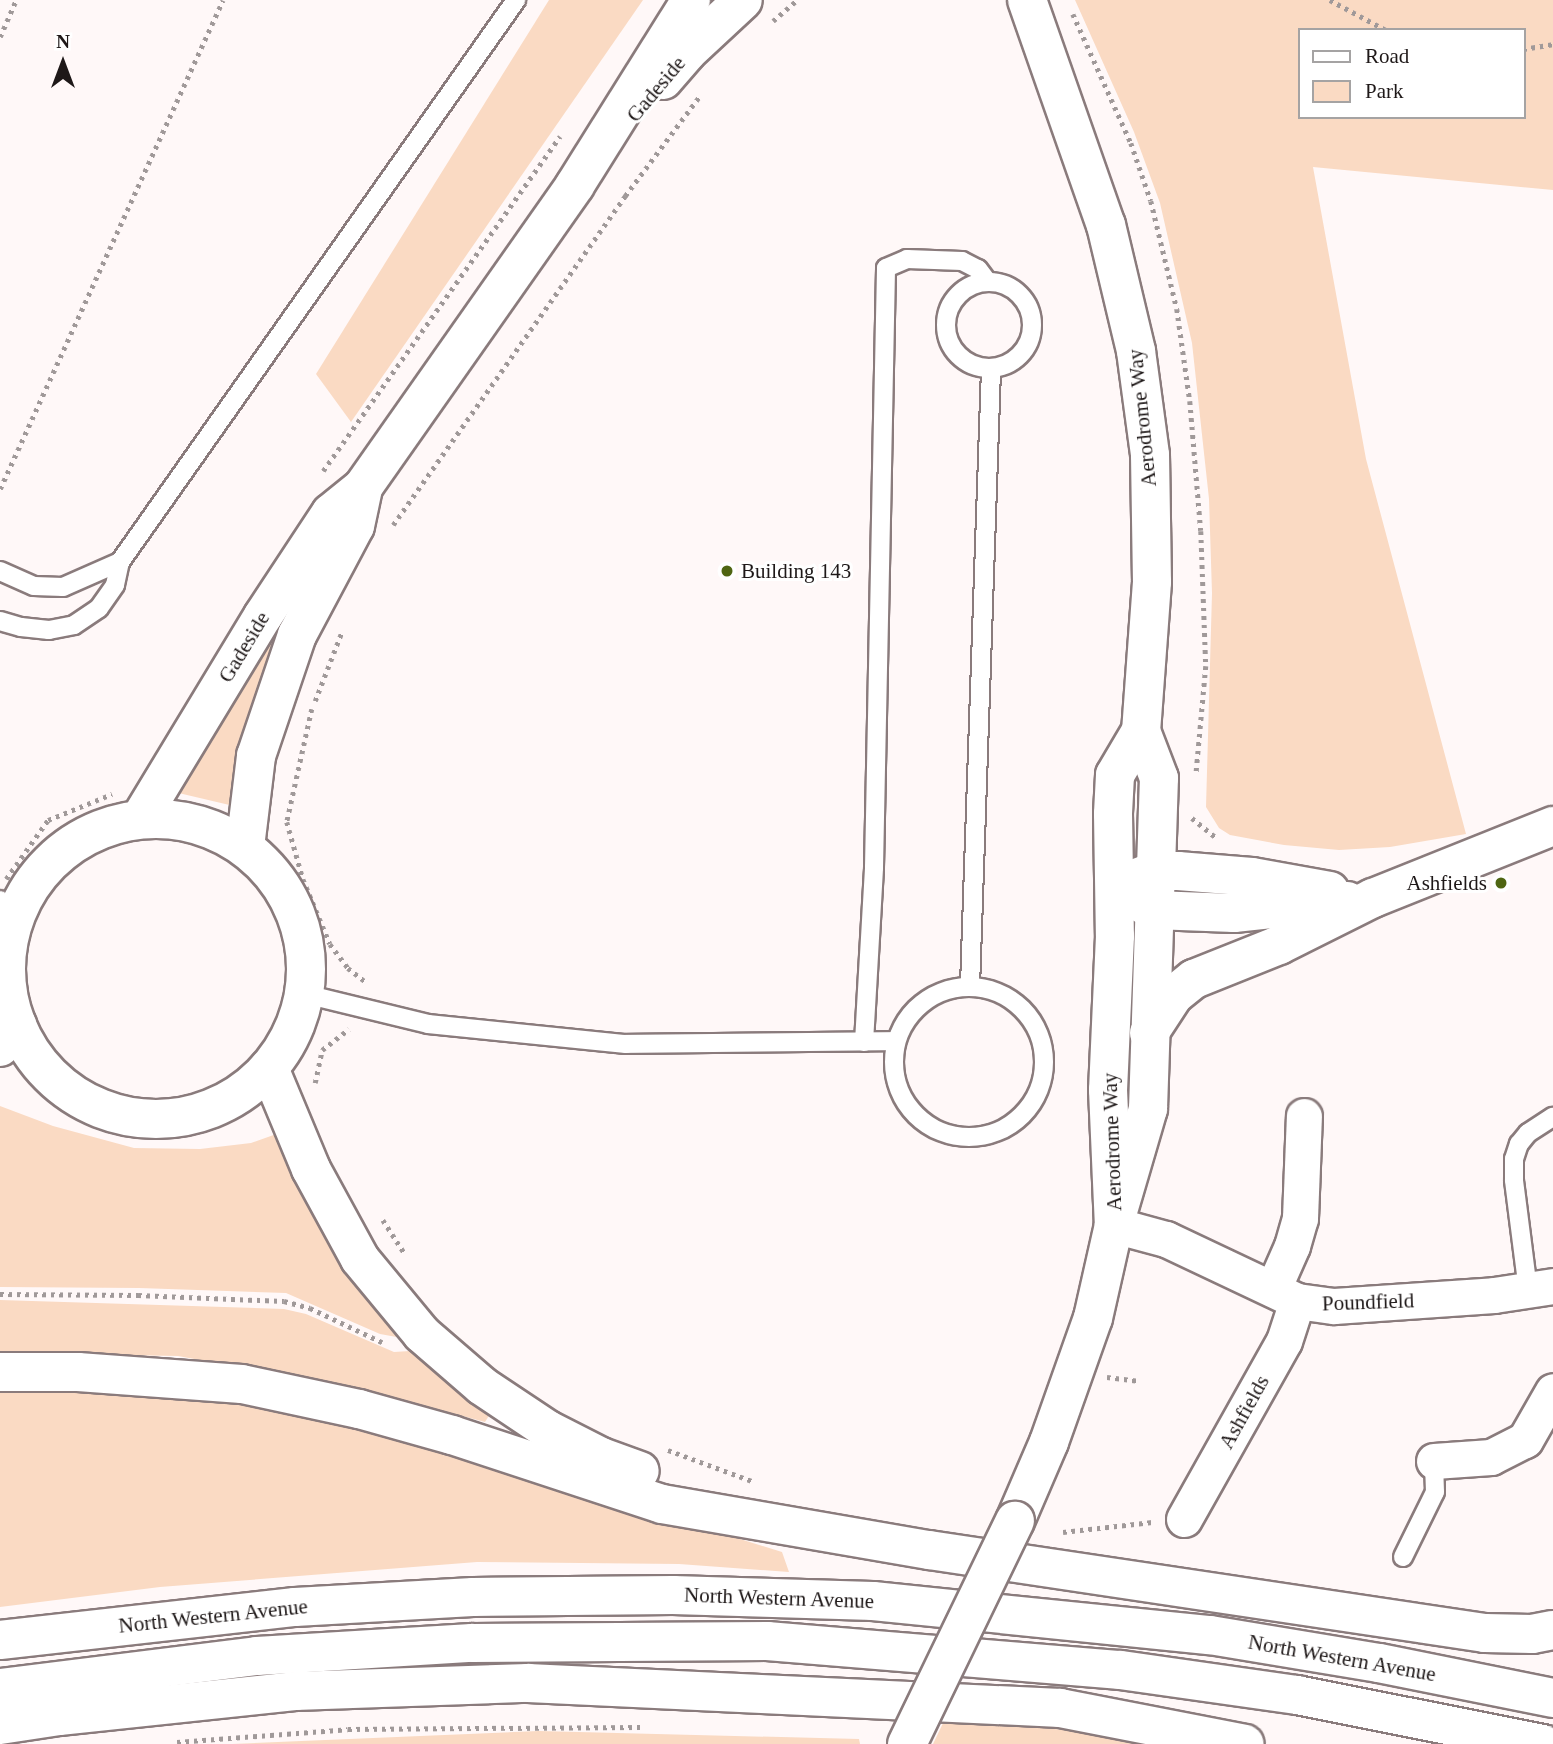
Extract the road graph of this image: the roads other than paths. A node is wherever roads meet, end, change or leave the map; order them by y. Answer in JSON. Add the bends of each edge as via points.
{"nodes":[{"id":1,"x":516,"y":0,"type":"edge"},
{"id":2,"x":691,"y":0,"type":"edge"},
{"id":3,"x":1002,"y":0,"type":"edge"},
{"id":4,"x":1027,"y":0,"type":"edge"},
{"id":5,"x":756,"y":12,"type":"edge"},
{"id":6,"x":1068,"y":113,"type":"junction"},
{"id":7,"x":575,"y":185,"type":"junction"},
{"id":8,"x":987,"y":281,"type":"junction"},
{"id":9,"x":991,"y":368,"type":"junction"},
{"id":10,"x":363,"y":486,"type":"junction"},
{"id":11,"x":120,"y":562,"type":"junction"},
{"id":12,"x":0,"y":571,"type":"edge"},
{"id":13,"x":0,"y":621,"type":"edge"},
{"id":14,"x":1140,"y":731,"type":"junction"},
{"id":15,"x":127,"y":805,"type":"junction"},
{"id":16,"x":1553,"y":826,"type":"edge"},
{"id":17,"x":246,"y":847,"type":"junction"},
{"id":18,"x":1155,"y":871,"type":"junction"},
{"id":19,"x":1114,"y":887,"type":"junction"},
{"id":20,"x":1373,"y":898,"type":"junction"},
{"id":21,"x":5,"y":902,"type":"edge"},
{"id":22,"x":1153,"y":910,"type":"junction"},
{"id":23,"x":970,"y":986,"type":"junction"},
{"id":24,"x":305,"y":994,"type":"junction"},
{"id":25,"x":1149,"y":1033,"type":"junction"},
{"id":26,"x":8,"y":1036,"type":"edge"},
{"id":27,"x":897,"y":1041,"type":"junction"},
{"id":28,"x":864,"y":1042,"type":"junction"},
{"id":29,"x":269,"y":1068,"type":"junction"},
{"id":30,"x":1304,"y":1116,"type":"dead end"},
{"id":31,"x":1553,"y":1117,"type":"edge"},
{"id":32,"x":1114,"y":1225,"type":"junction"},
{"id":33,"x":1547,"y":1288,"type":"edge"},
{"id":34,"x":1285,"y":1295,"type":"junction"},
{"id":35,"x":0,"y":1372,"type":"edge"},
{"id":36,"x":1553,"y":1391,"type":"edge"},
{"id":37,"x":1434,"y":1461,"type":"joint"},
{"id":38,"x":1184,"y":1519,"type":"road end"},
{"id":39,"x":793,"y":1527,"type":"junction"},
{"id":40,"x":1404,"y":1557,"type":"dead end"},
{"id":41,"x":1553,"y":1630,"type":"edge"},
{"id":42,"x":0,"y":1640,"type":"edge"},
{"id":43,"x":0,"y":1688,"type":"edge"},
{"id":44,"x":1553,"y":1698,"type":"edge"},
{"id":45,"x":0,"y":1725,"type":"edge"},
{"id":46,"x":907,"y":1744,"type":"edge"},
{"id":47,"x":1245,"y":1744,"type":"edge"},
{"id":48,"x":1543,"y":1744,"type":"edge"}],
"edges":[{"from":1,"to":11,"type":"lane"},
{"from":2,"to":7,"type":"main road","name":"Gadeside"},
{"from":3,"to":6,"type":"main road","name":"Aerodrome Way"},
{"from":4,"to":6,"type":"main road","name":"Aerodrome Way"},
{"from":5,"to":7,"type":"main road","name":"Gadeside","via":[[687,52]]},
{"from":6,"to":14,"type":"main road","name":"Aerodrome Way","via":[[1118,275],[1136,351],[1150,455],[1152,582]]},
{"from":7,"to":10,"type":"main road","name":"Gadeside"},
{"from":8,"to":9,"type":"lane","via":[[960,293],[946,319],[953,348],[970,362]]},
{"from":8,"to":9,"type":"lane","via":[[1016,290],[1029,308],[1032,330],[1019,356]]},
{"from":8,"to":28,"type":"lane","via":[[978,269],[962,261],[907,258],[886,268],[874,867]]},
{"from":9,"to":23,"type":"lane"},
{"from":10,"to":15,"type":"main road","name":"Gadeside","via":[[331,513]]},
{"from":10,"to":17,"type":"main road","name":"Gadeside","via":[[355,526],[297,635],[256,756]]},
{"from":11,"to":12,"type":"lane","via":[[63,587],[34,586]]},
{"from":11,"to":13,"type":"lane","via":[[115,584],[99,608],[74,625],[49,630]]},
{"from":14,"to":18,"type":"main road","name":"Aerodrome Way","via":[[1159,778]]},
{"from":14,"to":19,"type":"main road","name":"Aerodrome Way","via":[[1115,775]]},
{"from":15,"to":17,"type":"main road","via":[[195,823]]},
{"from":15,"to":21,"type":"main road","via":[[64,850]]},
{"from":16,"to":20,"type":"main road"},
{"from":17,"to":24,"type":"main road","via":[[283,888],[296,912],[307,966]]},
{"from":18,"to":19,"type":"main road"},
{"from":18,"to":20,"type":"main road","via":[[1252,877]]},
{"from":18,"to":22,"type":"main road","name":"Aerodrome Way"},
{"from":19,"to":22,"type":"main road"},
{"from":19,"to":32,"type":"main road","name":"Aerodrome Way","via":[[1108,1090]]},
{"from":20,"to":22,"type":"main road","via":[[1234,913]]},
{"from":20,"to":25,"type":"main road","via":[[1279,945],[1194,979],[1174,995]]},
{"from":21,"to":26,"type":"main road"},
{"from":22,"to":25,"type":"main road","name":"Aerodrome Way"},
{"from":23,"to":27,"type":"lane","via":[[924,1002],[904,1023]]},
{"from":23,"to":27,"type":"lane","via":[[1008,997],[1023,1009],[1043,1043],[1042,1082],[1022,1116],[978,1136],[931,1127],[915,1114],[900,1089],[894,1060]]},
{"from":24,"to":28,"type":"lane","via":[[428,1024],[626,1044]]},
{"from":24,"to":29,"type":"main road","via":[[298,1021]]},
{"from":25,"to":32,"type":"main road","name":"Aerodrome Way","via":[[1148,1109]]},
{"from":26,"to":29,"type":"main road","via":[[29,1050],[67,1090],[91,1104],[144,1119],[200,1113],[249,1087]]},
{"from":27,"to":28,"type":"lane"},
{"from":29,"to":39,"type":"main road","via":[[306,1158],[360,1259],[422,1334],[482,1385],[548,1430],[601,1457]]},
{"from":30,"to":34,"type":"street","name":"Ashfields","via":[[1300,1218]]},
{"from":31,"to":33,"type":"lane","via":[[1528,1133],[1514,1159],[1514,1180]]},
{"from":32,"to":34,"type":"street","name":"Poundfield","via":[[1166,1239]]},
{"from":32,"to":46,"type":"main road","bridge":true,"via":[[1093,1318],[1049,1442]]},
{"from":33,"to":34,"type":"street","name":"Poundfield","via":[[1334,1307]]},
{"from":34,"to":38,"type":"street","name":"Ashfields","via":[[1284,1340]]},
{"from":35,"to":39,"type":"main road","via":[[78,1372],[242,1384],[452,1435],[662,1504]]},
{"from":36,"to":37,"type":"street","via":[[1525,1440],[1491,1457]]},
{"from":37,"to":40,"type":"lane","via":[[1435,1492]]},
{"from":39,"to":41,"type":"main road","via":[[1485,1633]]},
{"from":42,"to":44,"type":"main road","name":"North Western Avenue","via":[[295,1607],[473,1597],[673,1595],[873,1601],[1210,1635]]},
{"from":43,"to":48,"type":"main road","name":"North Western Avenue","via":[[257,1656],[472,1643],[767,1641],[1121,1670],[1297,1695]]},
{"from":45,"to":47,"type":"main road","via":[[295,1691],[528,1683],[1060,1708]]}]}
